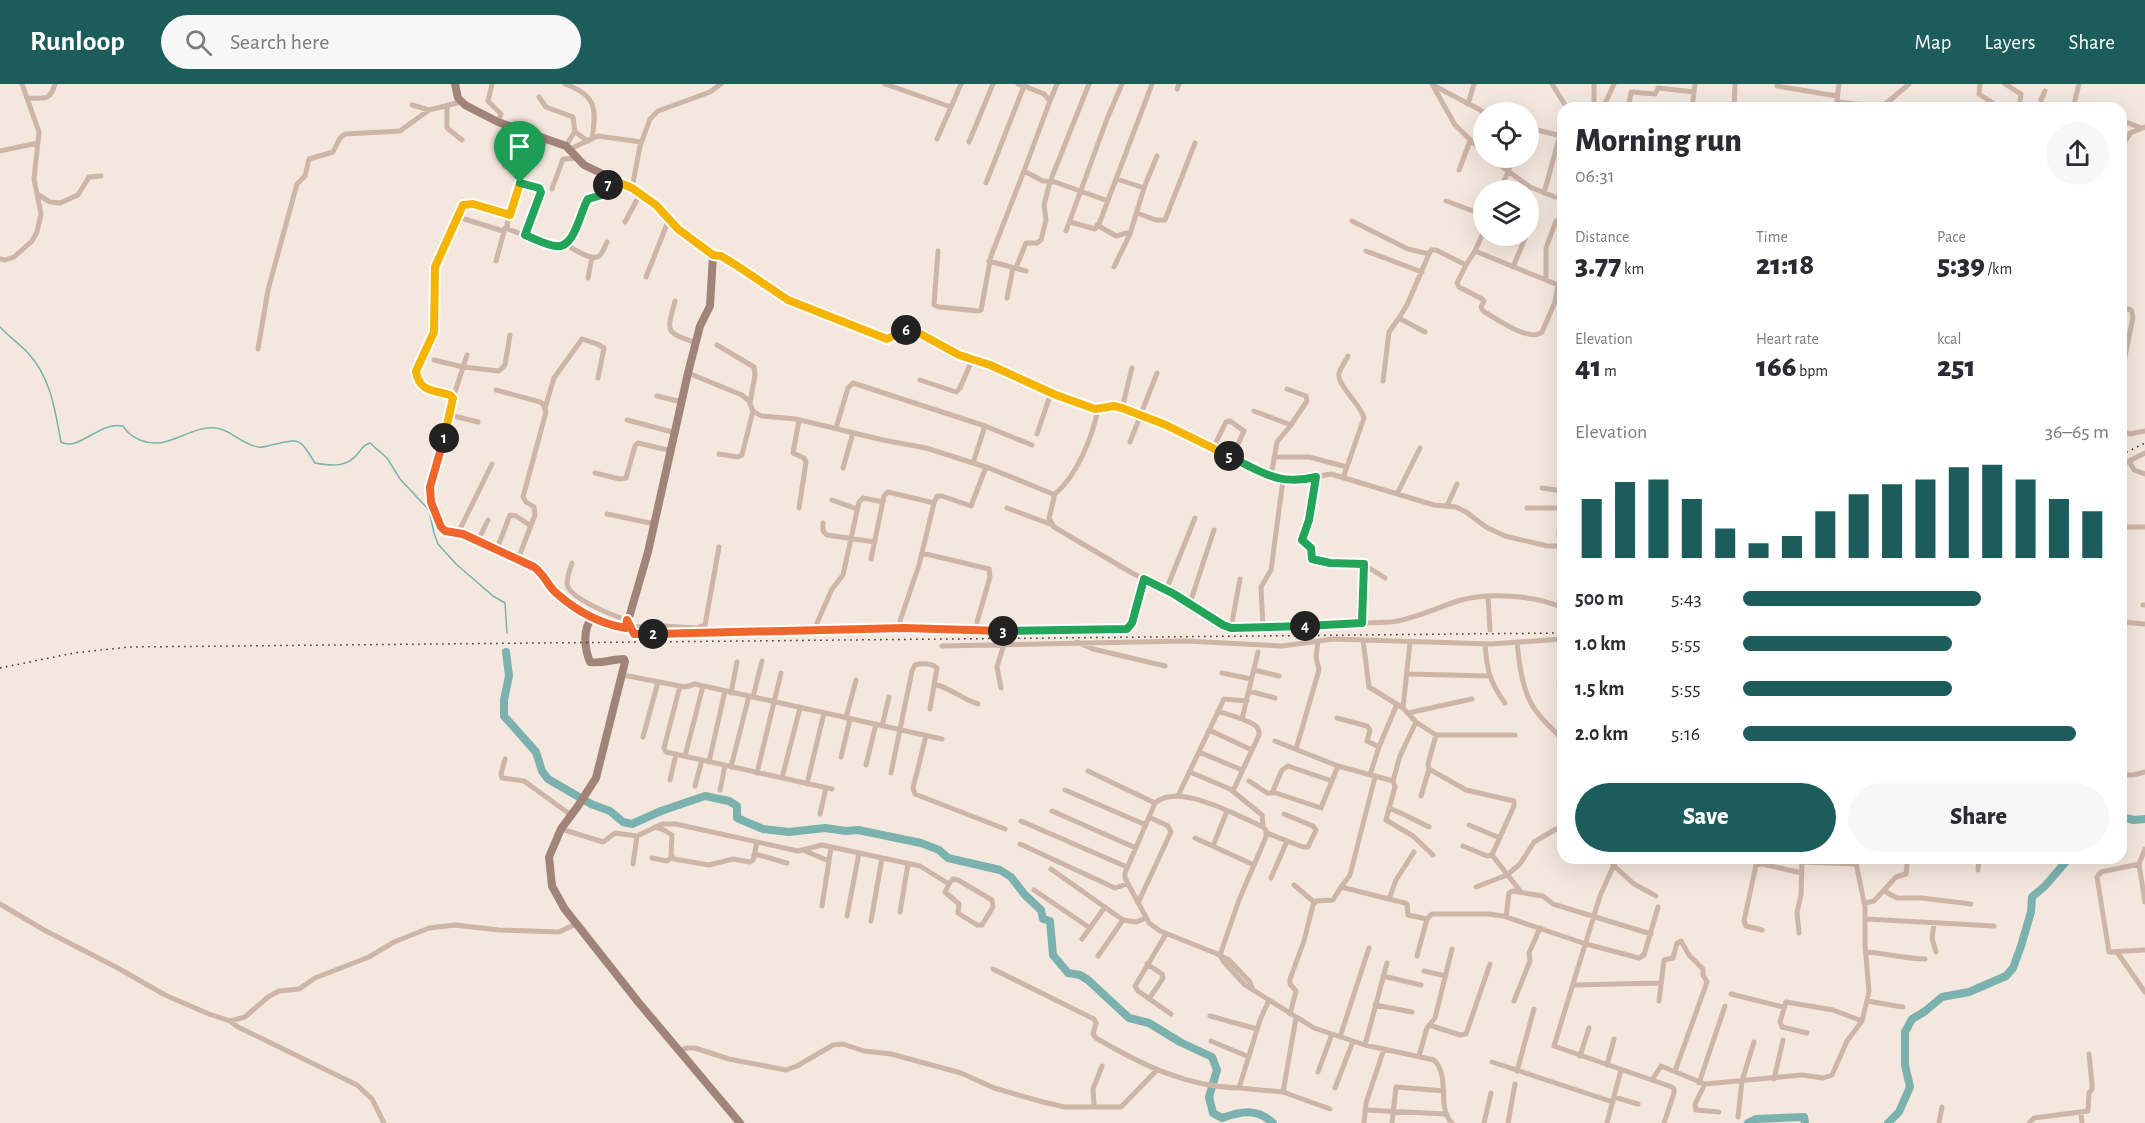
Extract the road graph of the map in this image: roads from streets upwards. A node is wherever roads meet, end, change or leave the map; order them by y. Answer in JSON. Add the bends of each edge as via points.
{"nodes":[{"id":1,"x":22,"y":84,"type":"edge"},
{"id":2,"x":55,"y":84,"type":"edge"},
{"id":3,"x":455,"y":84,"type":"edge"},
{"id":4,"x":492,"y":84,"type":"edge"},
{"id":5,"x":565,"y":84,"type":"edge"},
{"id":6,"x":721,"y":84,"type":"edge"},
{"id":7,"x":885,"y":84,"type":"edge"},
{"id":8,"x":961,"y":84,"type":"edge"},
{"id":9,"x":993,"y":84,"type":"edge"},
{"id":10,"x":1057,"y":84,"type":"edge"},
{"id":11,"x":1089,"y":84,"type":"edge"},
{"id":12,"x":1122,"y":84,"type":"edge"},
{"id":13,"x":1152,"y":84,"type":"edge"},
{"id":14,"x":1432,"y":84,"type":"edge"},
{"id":15,"x":1474,"y":84,"type":"edge"},
{"id":16,"x":1552,"y":84,"type":"edge"},
{"id":17,"x":1594,"y":84,"type":"edge"},
{"id":18,"x":1614,"y":84,"type":"edge"},
{"id":19,"x":1695,"y":84,"type":"edge"},
{"id":20,"x":1735,"y":84,"type":"edge"},
{"id":21,"x":1839,"y":84,"type":"edge"},
{"id":22,"x":1909,"y":84,"type":"edge"},
{"id":23,"x":1980,"y":84,"type":"edge"},
{"id":24,"x":2005,"y":84,"type":"edge"},
{"id":25,"x":2079,"y":84,"type":"edge"},
{"id":26,"x":1022,"y":85,"type":"edge"},
{"id":27,"x":1659,"y":86,"type":"edge"},
{"id":28,"x":1777,"y":86,"type":"dead end"},
{"id":29,"x":579,"y":87,"type":"edge"},
{"id":30,"x":2045,"y":91,"type":"dead end"},
{"id":31,"x":1694,"y":92,"type":"junction"},
{"id":32,"x":539,"y":97,"type":"dead end"},
{"id":33,"x":27,"y":98,"type":"junction"},
{"id":34,"x":1050,"y":101,"type":"junction"},
{"id":35,"x":461,"y":102,"type":"junction"},
{"id":36,"x":1563,"y":102,"type":"edge"},
{"id":37,"x":1594,"y":102,"type":"edge"},
{"id":38,"x":1606,"y":102,"type":"edge"},
{"id":39,"x":1629,"y":102,"type":"edge"},
{"id":40,"x":1693,"y":102,"type":"edge"},
{"id":41,"x":1734,"y":102,"type":"edge"},
{"id":42,"x":1837,"y":102,"type":"edge"},
{"id":43,"x":1890,"y":102,"type":"edge"},
{"id":44,"x":1991,"y":102,"type":"edge"},
{"id":45,"x":2020,"y":102,"type":"edge"},
{"id":46,"x":2041,"y":102,"type":"edge"},
{"id":47,"x":2074,"y":102,"type":"edge"},
{"id":48,"x":1468,"y":104,"type":"junction"},
{"id":49,"x":412,"y":105,"type":"dead end"},
{"id":50,"x":447,"y":105,"type":"junction"},
{"id":51,"x":1473,"y":106,"type":"edge"},
{"id":52,"x":951,"y":107,"type":"junction"},
{"id":53,"x":429,"y":110,"type":"junction"},
{"id":54,"x":2127,"y":122,"type":"edge"},
{"id":55,"x":502,"y":124,"type":"junction"},
{"id":56,"x":2143,"y":128,"type":"edge"},
{"id":57,"x":575,"y":131,"type":"junction"},
{"id":58,"x":1539,"y":131,"type":"edge"},
{"id":59,"x":1557,"y":135,"type":"edge"},
{"id":60,"x":2127,"y":137,"type":"edge"},
{"id":61,"x":546,"y":138,"type":"junction"},
{"id":62,"x":590,"y":139,"type":"junction"},
{"id":63,"x":937,"y":139,"type":"dead end"},
{"id":64,"x":462,"y":140,"type":"dead end"},
{"id":65,"x":1470,"y":141,"type":"junction"},
{"id":66,"x":641,"y":142,"type":"junction"},
{"id":67,"x":969,"y":142,"type":"dead end"},
{"id":68,"x":38,"y":143,"type":"junction"},
{"id":69,"x":1196,"y":143,"type":"dead end"},
{"id":70,"x":1473,"y":144,"type":"edge"},
{"id":71,"x":568,"y":147,"type":"junction"},
{"id":72,"x":1557,"y":149,"type":"edge"},
{"id":73,"x":0,"y":151,"type":"edge"},
{"id":74,"x":1158,"y":156,"type":"dead end"},
{"id":75,"x":577,"y":158,"type":"junction"},
{"id":76,"x":1503,"y":168,"type":"edge"},
{"id":77,"x":1510,"y":168,"type":"edge"},
{"id":78,"x":1459,"y":170,"type":"dead end"},
{"id":79,"x":1024,"y":171,"type":"junction"},
{"id":80,"x":1508,"y":172,"type":"junction"},
{"id":81,"x":522,"y":173,"type":"junction"},
{"id":82,"x":101,"y":176,"type":"dead end"},
{"id":83,"x":611,"y":179,"type":"junction"},
{"id":84,"x":1117,"y":179,"type":"junction"},
{"id":85,"x":1504,"y":180,"type":"edge"},
{"id":86,"x":1050,"y":182,"type":"junction"},
{"id":87,"x":520,"y":183,"type":"junction"},
{"id":88,"x":987,"y":183,"type":"dead end"},
{"id":89,"x":632,"y":188,"type":"junction"},
{"id":90,"x":1144,"y":188,"type":"junction"},
{"id":91,"x":552,"y":189,"type":"dead end"},
{"id":92,"x":1081,"y":191,"type":"junction"},
{"id":93,"x":1544,"y":193,"type":"junction"},
{"id":94,"x":37,"y":194,"type":"junction"},
{"id":95,"x":640,"y":194,"type":"junction"},
{"id":96,"x":1555,"y":197,"type":"dead end"},
{"id":97,"x":1108,"y":201,"type":"junction"},
{"id":98,"x":1446,"y":201,"type":"dead end"},
{"id":99,"x":1473,"y":211,"type":"edge"},
{"id":100,"x":1137,"y":213,"type":"junction"},
{"id":101,"x":510,"y":215,"type":"junction"},
{"id":102,"x":458,"y":218,"type":"junction"},
{"id":103,"x":669,"y":219,"type":"junction"},
{"id":104,"x":1352,"y":221,"type":"dead end"},
{"id":105,"x":1556,"y":221,"type":"dead end"},
{"id":106,"x":625,"y":222,"type":"dead end"},
{"id":107,"x":1070,"y":222,"type":"junction"},
{"id":108,"x":1097,"y":225,"type":"junction"},
{"id":109,"x":505,"y":229,"type":"junction"},
{"id":110,"x":1066,"y":231,"type":"dead end"},
{"id":111,"x":1127,"y":233,"type":"dead end"},
{"id":112,"x":525,"y":235,"type":"junction"},
{"id":113,"x":607,"y":242,"type":"dead end"},
{"id":114,"x":566,"y":245,"type":"junction"},
{"id":115,"x":1477,"y":246,"type":"edge"},
{"id":116,"x":1522,"y":246,"type":"edge"},
{"id":117,"x":938,"y":251,"type":"dead end"},
{"id":118,"x":1366,"y":251,"type":"dead end"},
{"id":119,"x":1475,"y":251,"type":"junction"},
{"id":120,"x":1429,"y":254,"type":"junction"},
{"id":121,"x":713,"y":255,"type":"junction"},
{"id":122,"x":592,"y":257,"type":"junction"},
{"id":123,"x":1,"y":261,"type":"edge"},
{"id":124,"x":496,"y":261,"type":"dead end"},
{"id":125,"x":989,"y":261,"type":"junction"},
{"id":126,"x":1466,"y":265,"type":"junction"},
{"id":127,"x":1114,"y":267,"type":"dead end"},
{"id":128,"x":1513,"y":267,"type":"junction"},
{"id":129,"x":1015,"y":268,"type":"junction"},
{"id":130,"x":1026,"y":271,"type":"dead end"},
{"id":131,"x":1422,"y":272,"type":"junction"},
{"id":132,"x":646,"y":277,"type":"dead end"},
{"id":133,"x":588,"y":278,"type":"dead end"},
{"id":134,"x":1546,"y":280,"type":"junction"},
{"id":135,"x":1557,"y":284,"type":"edge"},
{"id":136,"x":1557,"y":297,"type":"edge"},
{"id":137,"x":1007,"y":298,"type":"dead end"},
{"id":138,"x":675,"y":301,"type":"dead end"},
{"id":139,"x":2127,"y":308,"type":"edge"},
{"id":140,"x":1399,"y":318,"type":"junction"},
{"id":141,"x":1425,"y":332,"type":"dead end"},
{"id":142,"x":510,"y":335,"type":"dead end"},
{"id":143,"x":2127,"y":336,"type":"edge"},
{"id":144,"x":696,"y":343,"type":"junction"},
{"id":145,"x":717,"y":345,"type":"dead end"},
{"id":146,"x":258,"y":349,"type":"dead end"},
{"id":147,"x":467,"y":355,"type":"dead end"},
{"id":148,"x":1348,"y":356,"type":"dead end"},
{"id":149,"x":434,"y":360,"type":"dead end"},
{"id":150,"x":972,"y":360,"type":"junction"},
{"id":151,"x":463,"y":367,"type":"junction"},
{"id":152,"x":1132,"y":368,"type":"dead end"},
{"id":153,"x":687,"y":373,"type":"junction"},
{"id":154,"x":1157,"y":373,"type":"dead end"},
{"id":155,"x":598,"y":378,"type":"dead end"},
{"id":156,"x":920,"y":380,"type":"dead end"},
{"id":157,"x":1383,"y":381,"type":"dead end"},
{"id":158,"x":1287,"y":389,"type":"dead end"},
{"id":159,"x":496,"y":390,"type":"dead end"},
{"id":160,"x":1052,"y":393,"type":"junction"},
{"id":161,"x":657,"y":396,"type":"dead end"},
{"id":162,"x":453,"y":398,"type":"junction"},
{"id":163,"x":682,"y":402,"type":"junction"},
{"id":164,"x":750,"y":403,"type":"junction"},
{"id":165,"x":545,"y":408,"type":"junction"},
{"id":166,"x":1122,"y":408,"type":"junction"},
{"id":167,"x":1098,"y":409,"type":"junction"},
{"id":168,"x":753,"y":411,"type":"junction"},
{"id":169,"x":1254,"y":411,"type":"dead end"},
{"id":170,"x":450,"y":415,"type":"junction"},
{"id":171,"x":1140,"y":415,"type":"junction"},
{"id":172,"x":627,"y":420,"type":"dead end"},
{"id":173,"x":800,"y":420,"type":"junction"},
{"id":174,"x":478,"y":422,"type":"dead end"},
{"id":175,"x":1291,"y":425,"type":"junction"},
{"id":176,"x":985,"y":426,"type":"junction"},
{"id":177,"x":836,"y":428,"type":"junction"},
{"id":178,"x":2145,"y":431,"type":"edge"},
{"id":179,"x":676,"y":433,"type":"junction"},
{"id":180,"x":854,"y":433,"type":"junction"},
{"id":181,"x":2127,"y":433,"type":"edge"},
{"id":182,"x":1037,"y":434,"type":"dead end"},
{"id":183,"x":1130,"y":442,"type":"dead end"},
{"id":184,"x":1032,"y":445,"type":"dead end"},
{"id":185,"x":1213,"y":448,"type":"junction"},
{"id":186,"x":1420,"y":448,"type":"dead end"},
{"id":187,"x":672,"y":451,"type":"junction"},
{"id":188,"x":2145,"y":453,"type":"edge"},
{"id":189,"x":719,"y":454,"type":"dead end"},
{"id":190,"x":1232,"y":457,"type":"junction"},
{"id":191,"x":1274,"y":457,"type":"junction"},
{"id":192,"x":2129,"y":461,"type":"joint"},
{"id":193,"x":973,"y":463,"type":"junction"},
{"id":194,"x":492,"y":464,"type":"dead end"},
{"id":195,"x":986,"y":467,"type":"junction"},
{"id":196,"x":1347,"y":467,"type":"junction"},
{"id":197,"x":843,"y":468,"type":"dead end"},
{"id":198,"x":594,"y":473,"type":"dead end"},
{"id":199,"x":2145,"y":474,"type":"edge"},
{"id":200,"x":1271,"y":477,"type":"junction"},
{"id":201,"x":1316,"y":477,"type":"junction"},
{"id":202,"x":1343,"y":478,"type":"junction"},
{"id":203,"x":1283,"y":480,"type":"junction"},
{"id":204,"x":1457,"y":484,"type":"dead end"},
{"id":205,"x":1542,"y":488,"type":"dead end"},
{"id":206,"x":1557,"y":490,"type":"edge"},
{"id":207,"x":1397,"y":494,"type":"junction"},
{"id":208,"x":1054,"y":495,"type":"junction"},
{"id":209,"x":832,"y":500,"type":"dead end"},
{"id":210,"x":883,"y":502,"type":"junction"},
{"id":211,"x":933,"y":503,"type":"junction"},
{"id":212,"x":1447,"y":506,"type":"junction"},
{"id":213,"x":799,"y":508,"type":"dead end"},
{"id":214,"x":1007,"y":508,"type":"dead end"},
{"id":215,"x":1527,"y":508,"type":"dead end"},
{"id":216,"x":1557,"y":508,"type":"edge"},
{"id":217,"x":857,"y":509,"type":"junction"},
{"id":218,"x":607,"y":514,"type":"dead end"},
{"id":219,"x":1195,"y":518,"type":"dead end"},
{"id":220,"x":488,"y":520,"type":"dead end"},
{"id":221,"x":823,"y":523,"type":"dead end"},
{"id":222,"x":655,"y":524,"type":"junction"},
{"id":223,"x":1050,"y":524,"type":"junction"},
{"id":224,"x":531,"y":526,"type":"junction"},
{"id":225,"x":2127,"y":527,"type":"edge"},
{"id":226,"x":2145,"y":528,"type":"edge"},
{"id":227,"x":1214,"y":530,"type":"dead end"},
{"id":228,"x":458,"y":533,"type":"junction"},
{"id":229,"x":851,"y":539,"type":"junction"},
{"id":230,"x":478,"y":540,"type":"junction"},
{"id":231,"x":874,"y":542,"type":"junction"},
{"id":232,"x":1557,"y":546,"type":"edge"},
{"id":233,"x":718,"y":547,"type":"dead end"},
{"id":234,"x":497,"y":549,"type":"junction"},
{"id":235,"x":922,"y":553,"type":"junction"},
{"id":236,"x":518,"y":559,"type":"junction"},
{"id":237,"x":871,"y":559,"type":"dead end"},
{"id":238,"x":572,"y":563,"type":"dead end"},
{"id":239,"x":1364,"y":564,"type":"junction"},
{"id":240,"x":1385,"y":578,"type":"dead end"},
{"id":241,"x":1144,"y":579,"type":"junction"},
{"id":242,"x":1240,"y":579,"type":"dead end"},
{"id":243,"x":1166,"y":590,"type":"junction"},
{"id":244,"x":1488,"y":597,"type":"junction"},
{"id":245,"x":1190,"y":603,"type":"junction"},
{"id":246,"x":1557,"y":607,"type":"edge"},
{"id":247,"x":592,"y":618,"type":"junction"},
{"id":248,"x":900,"y":621,"type":"dead end"},
{"id":249,"x":977,"y":622,"type":"dead end"},
{"id":250,"x":2127,"y":622,"type":"edge"},
{"id":251,"x":817,"y":623,"type":"dead end"},
{"id":252,"x":1362,"y":623,"type":"junction"},
{"id":253,"x":629,"y":624,"type":"junction"},
{"id":254,"x":2145,"y":624,"type":"edge"},
{"id":255,"x":1263,"y":627,"type":"junction"},
{"id":256,"x":1231,"y":628,"type":"junction"},
{"id":257,"x":1557,"y":639,"type":"edge"},
{"id":258,"x":1363,"y":640,"type":"junction"},
{"id":259,"x":1318,"y":641,"type":"junction"},
{"id":260,"x":1076,"y":642,"type":"junction"},
{"id":261,"x":1410,"y":642,"type":"junction"},
{"id":262,"x":1517,"y":642,"type":"junction"},
{"id":263,"x":1004,"y":644,"type":"junction"},
{"id":264,"x":1488,"y":644,"type":"junction"},
{"id":265,"x":942,"y":646,"type":"dead end"},
{"id":266,"x":1258,"y":652,"type":"dead end"},
{"id":267,"x":762,"y":661,"type":"dead end"},
{"id":268,"x":737,"y":662,"type":"dead end"},
{"id":269,"x":1164,"y":666,"type":"dead end"},
{"id":270,"x":1254,"y":670,"type":"junction"},
{"id":271,"x":781,"y":673,"type":"dead end"},
{"id":272,"x":1222,"y":673,"type":"dead end"},
{"id":273,"x":1407,"y":674,"type":"junction"},
{"id":274,"x":623,"y":675,"type":"junction"},
{"id":275,"x":1280,"y":676,"type":"dead end"},
{"id":276,"x":1489,"y":676,"type":"junction"},
{"id":277,"x":1251,"y":679,"type":"junction"},
{"id":278,"x":856,"y":680,"type":"dead end"},
{"id":279,"x":658,"y":682,"type":"junction"},
{"id":280,"x":934,"y":684,"type":"junction"},
{"id":281,"x":680,"y":686,"type":"junction"},
{"id":282,"x":703,"y":686,"type":"junction"},
{"id":283,"x":1001,"y":688,"type":"dead end"},
{"id":284,"x":1249,"y":691,"type":"junction"},
{"id":285,"x":728,"y":692,"type":"junction"},
{"id":286,"x":751,"y":697,"type":"junction"},
{"id":287,"x":889,"y":697,"type":"dead end"},
{"id":288,"x":1275,"y":698,"type":"dead end"},
{"id":289,"x":1472,"y":699,"type":"dead end"},
{"id":290,"x":1247,"y":701,"type":"junction"},
{"id":291,"x":774,"y":702,"type":"junction"},
{"id":292,"x":1505,"y":703,"type":"dead end"},
{"id":293,"x":978,"y":704,"type":"dead end"},
{"id":294,"x":1397,"y":704,"type":"junction"},
{"id":295,"x":800,"y":708,"type":"junction"},
{"id":296,"x":930,"y":709,"type":"dead end"},
{"id":297,"x":1218,"y":711,"type":"junction"},
{"id":298,"x":1406,"y":711,"type":"junction"},
{"id":299,"x":824,"y":713,"type":"junction"},
{"id":300,"x":848,"y":718,"type":"junction"},
{"id":301,"x":1337,"y":718,"type":"dead end"},
{"id":302,"x":1242,"y":719,"type":"junction"},
{"id":303,"x":1416,"y":722,"type":"junction"},
{"id":304,"x":879,"y":725,"type":"junction"},
{"id":305,"x":899,"y":729,"type":"junction"},
{"id":306,"x":1209,"y":730,"type":"junction"},
{"id":307,"x":1557,"y":734,"type":"edge"},
{"id":308,"x":1437,"y":735,"type":"junction"},
{"id":309,"x":1515,"y":735,"type":"dead end"},
{"id":310,"x":927,"y":736,"type":"junction"},
{"id":311,"x":643,"y":737,"type":"dead end"},
{"id":312,"x":942,"y":739,"type":"dead end"},
{"id":313,"x":1275,"y":741,"type":"dead end"},
{"id":314,"x":1379,"y":747,"type":"junction"},
{"id":315,"x":1296,"y":749,"type":"junction"},
{"id":316,"x":1252,"y":750,"type":"junction"},
{"id":317,"x":1199,"y":752,"type":"junction"},
{"id":318,"x":676,"y":754,"type":"junction"},
{"id":319,"x":685,"y":756,"type":"junction"},
{"id":320,"x":841,"y":757,"type":"dead end"},
{"id":321,"x":505,"y":759,"type":"dead end"},
{"id":322,"x":702,"y":760,"type":"junction"},
{"id":323,"x":709,"y":762,"type":"junction"},
{"id":324,"x":866,"y":765,"type":"dead end"},
{"id":325,"x":728,"y":766,"type":"junction"},
{"id":326,"x":1338,"y":766,"type":"junction"},
{"id":327,"x":1429,"y":769,"type":"junction"},
{"id":328,"x":1242,"y":770,"type":"junction"},
{"id":329,"x":1088,"y":771,"type":"dead end"},
{"id":330,"x":1190,"y":772,"type":"junction"},
{"id":331,"x":2145,"y":772,"type":"edge"},
{"id":332,"x":757,"y":773,"type":"junction"},
{"id":333,"x":891,"y":773,"type":"dead end"},
{"id":334,"x":2127,"y":774,"type":"edge"},
{"id":335,"x":1373,"y":776,"type":"junction"},
{"id":336,"x":782,"y":778,"type":"junction"},
{"id":337,"x":670,"y":780,"type":"dead end"},
{"id":338,"x":1249,"y":781,"type":"dead end"},
{"id":339,"x":1332,"y":781,"type":"junction"},
{"id":340,"x":1393,"y":781,"type":"junction"},
{"id":341,"x":807,"y":784,"type":"junction"},
{"id":342,"x":696,"y":786,"type":"dead end"},
{"id":343,"x":720,"y":790,"type":"dead end"},
{"id":344,"x":1065,"y":790,"type":"dead end"},
{"id":345,"x":1233,"y":791,"type":"junction"},
{"id":346,"x":1273,"y":792,"type":"junction"},
{"id":347,"x":1178,"y":796,"type":"junction"},
{"id":348,"x":1421,"y":796,"type":"dead end"},
{"id":349,"x":1155,"y":803,"type":"junction"},
{"id":350,"x":1389,"y":808,"type":"junction"},
{"id":351,"x":1052,"y":811,"type":"dead end"},
{"id":352,"x":1227,"y":812,"type":"junction"},
{"id":353,"x":820,"y":814,"type":"dead end"},
{"id":354,"x":1284,"y":814,"type":"dead end"},
{"id":355,"x":571,"y":815,"type":"junction"},
{"id":356,"x":1149,"y":817,"type":"junction"},
{"id":357,"x":1021,"y":820,"type":"dead end"},
{"id":358,"x":1146,"y":825,"type":"junction"},
{"id":359,"x":1469,"y":825,"type":"dead end"},
{"id":360,"x":654,"y":827,"type":"junction"},
{"id":361,"x":1263,"y":827,"type":"junction"},
{"id":362,"x":1429,"y":827,"type":"dead end"},
{"id":363,"x":561,"y":829,"type":"junction"},
{"id":364,"x":1005,"y":829,"type":"dead end"},
{"id":365,"x":1557,"y":829,"type":"edge"},
{"id":366,"x":1267,"y":833,"type":"junction"},
{"id":367,"x":637,"y":836,"type":"junction"},
{"id":368,"x":1195,"y":838,"type":"dead end"},
{"id":369,"x":1500,"y":838,"type":"junction"},
{"id":370,"x":1287,"y":841,"type":"junction"},
{"id":371,"x":757,"y":842,"type":"junction"},
{"id":372,"x":1020,"y":844,"type":"dead end"},
{"id":373,"x":1213,"y":846,"type":"junction"},
{"id":374,"x":1463,"y":846,"type":"dead end"},
{"id":375,"x":831,"y":848,"type":"junction"},
{"id":376,"x":1136,"y":848,"type":"junction"},
{"id":377,"x":2145,"y":849,"type":"edge"},
{"id":378,"x":803,"y":851,"type":"junction"},
{"id":379,"x":1414,"y":852,"type":"dead end"},
{"id":380,"x":859,"y":853,"type":"junction"},
{"id":381,"x":754,"y":854,"type":"junction"},
{"id":382,"x":1433,"y":855,"type":"dead end"},
{"id":383,"x":1492,"y":855,"type":"junction"},
{"id":384,"x":672,"y":857,"type":"junction"},
{"id":385,"x":652,"y":858,"type":"dead end"},
{"id":386,"x":882,"y":858,"type":"junction"},
{"id":387,"x":829,"y":861,"type":"junction"},
{"id":388,"x":787,"y":863,"type":"dead end"},
{"id":389,"x":633,"y":864,"type":"dead end"},
{"id":390,"x":908,"y":864,"type":"junction"},
{"id":391,"x":1802,"y":864,"type":"edge"},
{"id":392,"x":1857,"y":864,"type":"edge"},
{"id":393,"x":1907,"y":864,"type":"dead end"},
{"id":394,"x":1978,"y":864,"type":"edge"},
{"id":395,"x":2139,"y":864,"type":"junction"},
{"id":396,"x":1254,"y":865,"type":"junction"},
{"id":397,"x":1613,"y":866,"type":"joint"},
{"id":398,"x":1128,"y":867,"type":"junction"},
{"id":399,"x":1051,"y":868,"type":"dead end"},
{"id":400,"x":1978,"y":870,"type":"dead end"},
{"id":401,"x":1802,"y":873,"type":"junction"},
{"id":402,"x":1507,"y":875,"type":"junction"},
{"id":403,"x":1271,"y":878,"type":"dead end"},
{"id":404,"x":949,"y":884,"type":"junction"},
{"id":405,"x":1127,"y":884,"type":"junction"},
{"id":406,"x":1294,"y":885,"type":"dead end"},
{"id":407,"x":1341,"y":887,"type":"junction"},
{"id":408,"x":1476,"y":887,"type":"dead end"},
{"id":409,"x":1034,"y":890,"type":"dead end"},
{"id":410,"x":1884,"y":891,"type":"junction"},
{"id":411,"x":1521,"y":892,"type":"junction"},
{"id":412,"x":1656,"y":896,"type":"dead end"},
{"id":413,"x":1389,"y":899,"type":"junction"},
{"id":414,"x":1314,"y":902,"type":"junction"},
{"id":415,"x":2145,"y":902,"type":"edge"},
{"id":416,"x":1138,"y":903,"type":"junction"},
{"id":417,"x":1864,"y":903,"type":"junction"},
{"id":418,"x":0,"y":904,"type":"edge"},
{"id":419,"x":1971,"y":904,"type":"dead end"},
{"id":420,"x":822,"y":906,"type":"dead end"},
{"id":421,"x":1105,"y":907,"type":"junction"},
{"id":422,"x":1658,"y":907,"type":"dead end"},
{"id":423,"x":900,"y":912,"type":"dead end"},
{"id":424,"x":848,"y":916,"type":"dead end"},
{"id":425,"x":1506,"y":916,"type":"junction"},
{"id":426,"x":1594,"y":916,"type":"junction"},
{"id":427,"x":1146,"y":918,"type":"junction"},
{"id":428,"x":1427,"y":919,"type":"junction"},
{"id":429,"x":1866,"y":919,"type":"junction"},
{"id":430,"x":1123,"y":920,"type":"junction"},
{"id":431,"x":871,"y":921,"type":"dead end"},
{"id":432,"x":576,"y":924,"type":"junction"},
{"id":433,"x":1934,"y":924,"type":"junction"},
{"id":434,"x":1994,"y":926,"type":"dead end"},
{"id":435,"x":1090,"y":928,"type":"junction"},
{"id":436,"x":1540,"y":928,"type":"junction"},
{"id":437,"x":1762,"y":930,"type":"dead end"},
{"id":438,"x":1651,"y":933,"type":"junction"},
{"id":439,"x":1799,"y":933,"type":"dead end"},
{"id":440,"x":1166,"y":934,"type":"junction"},
{"id":441,"x":1083,"y":939,"type":"dead end"},
{"id":442,"x":1586,"y":944,"type":"junction"},
{"id":443,"x":1369,"y":948,"type":"dead end"},
{"id":444,"x":1452,"y":949,"type":"dead end"},
{"id":445,"x":2145,"y":950,"type":"edge"},
{"id":446,"x":1865,"y":952,"type":"junction"},
{"id":447,"x":1936,"y":952,"type":"dead end"},
{"id":448,"x":2117,"y":952,"type":"junction"},
{"id":449,"x":1220,"y":955,"type":"junction"},
{"id":450,"x":1098,"y":956,"type":"dead end"},
{"id":451,"x":1417,"y":956,"type":"dead end"},
{"id":452,"x":1925,"y":959,"type":"dead end"},
{"id":453,"x":1387,"y":963,"type":"dead end"},
{"id":454,"x":1147,"y":964,"type":"junction"},
{"id":455,"x":1490,"y":964,"type":"dead end"},
{"id":456,"x":993,"y":969,"type":"dead end"},
{"id":457,"x":1424,"y":971,"type":"dead end"},
{"id":458,"x":1383,"y":976,"type":"junction"},
{"id":459,"x":1446,"y":976,"type":"junction"},
{"id":460,"x":1660,"y":983,"type":"junction"},
{"id":461,"x":1421,"y":985,"type":"dead end"},
{"id":462,"x":1574,"y":985,"type":"junction"},
{"id":463,"x":2145,"y":992,"type":"edge"},
{"id":464,"x":1731,"y":994,"type":"dead end"},
{"id":465,"x":1149,"y":999,"type":"junction"},
{"id":466,"x":1269,"y":1000,"type":"junction"},
{"id":467,"x":1514,"y":1000,"type":"dead end"},
{"id":468,"x":1659,"y":1000,"type":"dead end"},
{"id":469,"x":1867,"y":1001,"type":"junction"},
{"id":470,"x":1375,"y":1005,"type":"junction"},
{"id":471,"x":1725,"y":1006,"type":"dead end"},
{"id":472,"x":1784,"y":1007,"type":"junction"},
{"id":473,"x":1903,"y":1007,"type":"dead end"},
{"id":474,"x":1534,"y":1009,"type":"dead end"},
{"id":475,"x":1412,"y":1012,"type":"dead end"},
{"id":476,"x":1171,"y":1014,"type":"dead end"},
{"id":477,"x":1290,"y":1014,"type":"junction"},
{"id":478,"x":1210,"y":1016,"type":"dead end"},
{"id":479,"x":1296,"y":1018,"type":"junction"},
{"id":480,"x":230,"y":1021,"type":"junction"},
{"id":481,"x":1862,"y":1021,"type":"junction"},
{"id":482,"x":1429,"y":1025,"type":"junction"},
{"id":483,"x":1589,"y":1028,"type":"dead end"},
{"id":484,"x":1257,"y":1029,"type":"junction"},
{"id":485,"x":1807,"y":1033,"type":"dead end"},
{"id":486,"x":1332,"y":1034,"type":"junction"},
{"id":487,"x":1340,"y":1037,"type":"junction"},
{"id":488,"x":1614,"y":1039,"type":"dead end"},
{"id":489,"x":1783,"y":1040,"type":"dead end"},
{"id":490,"x":1211,"y":1041,"type":"dead end"},
{"id":491,"x":1353,"y":1041,"type":"junction"},
{"id":492,"x":1754,"y":1042,"type":"dead end"},
{"id":493,"x":1365,"y":1045,"type":"junction"},
{"id":494,"x":1384,"y":1049,"type":"junction"},
{"id":495,"x":680,"y":1051,"type":"junction"},
{"id":496,"x":2089,"y":1054,"type":"dead end"},
{"id":497,"x":1419,"y":1056,"type":"junction"},
{"id":498,"x":1580,"y":1056,"type":"junction"},
{"id":499,"x":1249,"y":1057,"type":"junction"},
{"id":500,"x":1492,"y":1062,"type":"dead end"},
{"id":501,"x":1606,"y":1065,"type":"junction"},
{"id":502,"x":1102,"y":1066,"type":"dead end"},
{"id":503,"x":1157,"y":1070,"type":"junction"},
{"id":504,"x":1621,"y":1070,"type":"junction"},
{"id":505,"x":1517,"y":1071,"type":"junction"},
{"id":506,"x":1675,"y":1071,"type":"junction"},
{"id":507,"x":1318,"y":1072,"type":"dead end"},
{"id":508,"x":1774,"y":1079,"type":"junction"},
{"id":509,"x":1652,"y":1080,"type":"junction"},
{"id":510,"x":1742,"y":1081,"type":"junction"},
{"id":511,"x":1702,"y":1083,"type":"junction"},
{"id":512,"x":1515,"y":1084,"type":"dead end"},
{"id":513,"x":1239,"y":1088,"type":"junction"},
{"id":514,"x":1335,"y":1088,"type":"dead end"},
{"id":515,"x":1444,"y":1091,"type":"junction"},
{"id":516,"x":1283,"y":1092,"type":"junction"},
{"id":517,"x":1491,"y":1093,"type":"dead end"},
{"id":518,"x":1613,"y":1099,"type":"junction"},
{"id":519,"x":1638,"y":1104,"type":"dead end"},
{"id":520,"x":1094,"y":1105,"type":"junction"},
{"id":521,"x":1942,"y":1107,"type":"dead end"},
{"id":522,"x":1330,"y":1109,"type":"dead end"},
{"id":523,"x":1365,"y":1110,"type":"junction"},
{"id":524,"x":1393,"y":1112,"type":"junction"},
{"id":525,"x":1719,"y":1112,"type":"dead end"},
{"id":526,"x":2081,"y":1113,"type":"junction"},
{"id":527,"x":1446,"y":1114,"type":"junction"},
{"id":528,"x":1738,"y":1117,"type":"dead end"},
{"id":529,"x":384,"y":1123,"type":"edge"},
{"id":530,"x":740,"y":1123,"type":"edge"},
{"id":531,"x":1364,"y":1123,"type":"edge"},
{"id":532,"x":1392,"y":1123,"type":"edge"},
{"id":533,"x":1452,"y":1123,"type":"edge"},
{"id":534,"x":1485,"y":1123,"type":"edge"},
{"id":535,"x":1508,"y":1123,"type":"edge"},
{"id":536,"x":1607,"y":1123,"type":"edge"},
{"id":537,"x":1664,"y":1123,"type":"edge"},
{"id":538,"x":1939,"y":1123,"type":"edge"},
{"id":539,"x":2029,"y":1123,"type":"edge"},
{"id":540,"x":2082,"y":1123,"type":"edge"}],
"edges":[{"from":1,"to":33,"type":"street"},
{"from":2,"to":33,"type":"street","via":[[47,97]]},
{"from":3,"to":35,"type":"street"},
{"from":4,"to":55,"type":"street","via":[[488,100],[501,114]]},
{"from":5,"to":29,"type":"street"},
{"from":6,"to":66,"type":"street","via":[[710,92],[658,111],[645,128]]},
{"from":7,"to":52,"type":"street"},
{"from":8,"to":52,"type":"street"},
{"from":9,"to":67,"type":"street"},
{"from":10,"to":34,"type":"street"},
{"from":11,"to":86,"type":"street"},
{"from":12,"to":92,"type":"street"},
{"from":13,"to":84,"type":"street"},
{"from":14,"to":48,"type":"street"},
{"from":14,"to":65,"type":"street","via":[[1455,125]]},
{"from":15,"to":48,"type":"street"},
{"from":16,"to":36,"type":"street"},
{"from":17,"to":37,"type":"street"},
{"from":18,"to":38,"type":"street"},
{"from":19,"to":31,"type":"street"},
{"from":20,"to":41,"type":"street"},
{"from":21,"to":42,"type":"street"},
{"from":22,"to":43,"type":"street"},
{"from":23,"to":44,"type":"street","via":[[1979,94]]},
{"from":24,"to":45,"type":"street","via":[[2021,94]]},
{"from":25,"to":47,"type":"street"},
{"from":26,"to":34,"type":"street","via":[[1043,93]]},
{"from":26,"to":88,"type":"street"},
{"from":27,"to":31,"type":"street"},
{"from":27,"to":39,"type":"street","via":[[1654,94],[1631,92]]},
{"from":28,"to":42,"type":"street"},
{"from":29,"to":62,"type":"street","via":[[595,111]]},
{"from":30,"to":46,"type":"street"},
{"from":31,"to":40,"type":"street"},
{"from":32,"to":57,"type":"street","via":[[546,107],[573,117]]},
{"from":33,"to":68,"type":"street","via":[[37,126]]},
{"from":34,"to":79,"type":"street"},
{"from":35,"to":50,"type":"street"},
{"from":35,"to":55,"type":"street"},
{"from":48,"to":51,"type":"street"},
{"from":49,"to":53,"type":"street"},
{"from":50,"to":53,"type":"street"},
{"from":50,"to":64,"type":"street","via":[[444,124]]},
{"from":52,"to":63,"type":"street"},
{"from":53,"to":146,"type":"street","via":[[400,131],[345,134],[333,152],[309,159],[305,176],[297,184],[268,290]]},
{"from":54,"to":56,"type":"street"},
{"from":55,"to":61,"type":"street"},
{"from":55,"to":81,"type":"street","via":[[504,166]]},
{"from":56,"to":60,"type":"street"},
{"from":57,"to":62,"type":"street"},
{"from":57,"to":71,"type":"street"},
{"from":58,"to":59,"type":"street"},
{"from":61,"to":71,"type":"street"},
{"from":61,"to":81,"type":"street"},
{"from":62,"to":66,"type":"street"},
{"from":62,"to":71,"type":"street"},
{"from":65,"to":70,"type":"street"},
{"from":65,"to":78,"type":"street"},
{"from":66,"to":89,"type":"street"},
{"from":68,"to":73,"type":"street"},
{"from":68,"to":94,"type":"street","via":[[34,179]]},
{"from":69,"to":100,"type":"street","via":[[1165,220]]},
{"from":71,"to":75,"type":"street"},
{"from":72,"to":93,"type":"street"},
{"from":74,"to":90,"type":"street"},
{"from":75,"to":83,"type":"street"},
{"from":75,"to":91,"type":"street","via":[[563,159]]},
{"from":76,"to":80,"type":"street"},
{"from":77,"to":80,"type":"street"},
{"from":79,"to":86,"type":"street"},
{"from":79,"to":125,"type":"street"},
{"from":80,"to":85,"type":"street"},
{"from":80,"to":93,"type":"street"},
{"from":81,"to":87,"type":"street"},
{"from":82,"to":94,"type":"street","via":[[89,177],[78,195],[60,203]]},
{"from":83,"to":89,"type":"street"},
{"from":83,"to":114,"type":"street","via":[[602,195],[586,201]]},
{"from":84,"to":90,"type":"street"},
{"from":84,"to":97,"type":"street"},
{"from":86,"to":92,"type":"street"},
{"from":86,"to":129,"type":"street","via":[[1041,240],[1026,243]]},
{"from":87,"to":101,"type":"street"},
{"from":87,"to":112,"type":"street","via":[[541,192]]},
{"from":89,"to":95,"type":"street"},
{"from":90,"to":100,"type":"street"},
{"from":92,"to":97,"type":"street"},
{"from":92,"to":107,"type":"street"},
{"from":93,"to":96,"type":"street"},
{"from":94,"to":123,"type":"street","via":[[41,214],[35,236],[24,249]]},
{"from":95,"to":103,"type":"street"},
{"from":95,"to":106,"type":"street"},
{"from":97,"to":108,"type":"street"},
{"from":98,"to":99,"type":"street"},
{"from":100,"to":127,"type":"street"},
{"from":101,"to":102,"type":"street","via":[[468,204],[463,205]]},
{"from":101,"to":109,"type":"street"},
{"from":102,"to":109,"type":"street"},
{"from":102,"to":162,"type":"street","via":[[435,267],[434,332],[416,371],[423,387]]},
{"from":103,"to":121,"type":"street"},
{"from":103,"to":132,"type":"street"},
{"from":104,"to":120,"type":"street","via":[[1408,249]]},
{"from":105,"to":134,"type":"street","via":[[1546,248]]},
{"from":107,"to":108,"type":"street","via":[[1091,229]]},
{"from":107,"to":110,"type":"street"},
{"from":108,"to":111,"type":"street","via":[[1116,236]]},
{"from":109,"to":112,"type":"street"},
{"from":109,"to":124,"type":"street"},
{"from":112,"to":114,"type":"street","via":[[554,246]]},
{"from":113,"to":122,"type":"street","via":[[601,255]]},
{"from":114,"to":122,"type":"street"},
{"from":115,"to":119,"type":"street"},
{"from":116,"to":128,"type":"street"},
{"from":117,"to":125,"type":"street","via":[[934,305],[939,307],[981,310]]},
{"from":118,"to":131,"type":"street"},
{"from":119,"to":126,"type":"street"},
{"from":119,"to":128,"type":"street"},
{"from":120,"to":126,"type":"street","via":[[1437,250]]},
{"from":120,"to":131,"type":"street"},
{"from":121,"to":144,"type":"street","via":[[710,306]]},
{"from":121,"to":150,"type":"street","via":[[721,256],[788,300],[819,314],[887,339],[911,330]]},
{"from":122,"to":133,"type":"street"},
{"from":125,"to":129,"type":"street"},
{"from":126,"to":136,"type":"street","via":[[1457,283],[1459,287],[1482,298],[1483,311],[1534,336],[1542,333]]},
{"from":128,"to":134,"type":"street"},
{"from":129,"to":130,"type":"street"},
{"from":129,"to":137,"type":"street"},
{"from":131,"to":140,"type":"street"},
{"from":134,"to":135,"type":"street"},
{"from":138,"to":144,"type":"street","via":[[670,331]]},
{"from":139,"to":143,"type":"street","via":[[2133,313]]},
{"from":140,"to":141,"type":"street"},
{"from":140,"to":157,"type":"street","via":[[1389,332]]},
{"from":142,"to":151,"type":"street","via":[[503,369],[495,372]]},
{"from":144,"to":153,"type":"street"},
{"from":145,"to":164,"type":"street","via":[[754,367]]},
{"from":147,"to":151,"type":"street"},
{"from":148,"to":196,"type":"street","via":[[1339,373],[1340,380],[1364,418]]},
{"from":149,"to":151,"type":"street"},
{"from":150,"to":156,"type":"street","via":[[956,392]]},
{"from":150,"to":160,"type":"street"},
{"from":151,"to":162,"type":"street"},
{"from":152,"to":166,"type":"street"},
{"from":153,"to":163,"type":"street"},
{"from":153,"to":164,"type":"street","via":[[742,395]]},
{"from":154,"to":171,"type":"street"},
{"from":155,"to":165,"type":"street","via":[[604,348],[582,339],[554,378]]},
{"from":158,"to":175,"type":"street","via":[[1307,399]]},
{"from":159,"to":165,"type":"street","via":[[540,402]]},
{"from":160,"to":167,"type":"street"},
{"from":160,"to":182,"type":"street"},
{"from":161,"to":163,"type":"street"},
{"from":162,"to":170,"type":"street"},
{"from":163,"to":179,"type":"street"},
{"from":164,"to":168,"type":"street"},
{"from":165,"to":224,"type":"street","via":[[523,497],[536,511]]},
{"from":166,"to":167,"type":"street"},
{"from":166,"to":171,"type":"street"},
{"from":167,"to":208,"type":"street","via":[[1088,444],[1066,483]]},
{"from":168,"to":173,"type":"street","via":[[761,416]]},
{"from":168,"to":189,"type":"street","via":[[742,455]]},
{"from":169,"to":175,"type":"street"},
{"from":170,"to":174,"type":"street"},
{"from":170,"to":228,"type":"street","via":[[430,495],[441,527]]},
{"from":171,"to":183,"type":"street"},
{"from":171,"to":185,"type":"street"},
{"from":172,"to":179,"type":"street"},
{"from":173,"to":177,"type":"street"},
{"from":173,"to":213,"type":"street","via":[[793,453],[806,462]]},
{"from":175,"to":191,"type":"street","via":[[1277,442]]},
{"from":176,"to":177,"type":"street","via":[[852,383]]},
{"from":176,"to":184,"type":"street"},
{"from":176,"to":193,"type":"street"},
{"from":177,"to":180,"type":"street"},
{"from":178,"to":181,"type":"street"},
{"from":179,"to":187,"type":"street"},
{"from":180,"to":193,"type":"street","via":[[926,448]]},
{"from":180,"to":197,"type":"street"},
{"from":185,"to":190,"type":"street"},
{"from":185,"to":190,"type":"street","via":[[1230,421],[1244,432]]},
{"from":186,"to":207,"type":"street"},
{"from":187,"to":198,"type":"street","via":[[638,443],[626,478]]},
{"from":187,"to":222,"type":"street"},
{"from":188,"to":192,"type":"street"},
{"from":190,"to":200,"type":"street"},
{"from":191,"to":196,"type":"street","via":[[1309,456]]},
{"from":191,"to":200,"type":"street"},
{"from":192,"to":199,"type":"street","via":[[2134,470]]},
{"from":193,"to":195,"type":"street"},
{"from":194,"to":228,"type":"street"},
{"from":195,"to":208,"type":"street"},
{"from":195,"to":211,"type":"street","via":[[972,505],[939,495]]},
{"from":196,"to":202,"type":"street"},
{"from":200,"to":203,"type":"street"},
{"from":201,"to":202,"type":"street","via":[[1331,474]]},
{"from":201,"to":203,"type":"street"},
{"from":201,"to":239,"type":"street","via":[[1302,540],[1311,548],[1312,559]]},
{"from":202,"to":207,"type":"street"},
{"from":203,"to":255,"type":"street","via":[[1271,570],[1261,587]]},
{"from":204,"to":212,"type":"street"},
{"from":205,"to":206,"type":"street"},
{"from":207,"to":212,"type":"street"},
{"from":208,"to":223,"type":"street"},
{"from":209,"to":217,"type":"street"},
{"from":210,"to":211,"type":"street","via":[[890,491]]},
{"from":210,"to":217,"type":"street","via":[[863,498]]},
{"from":210,"to":231,"type":"street"},
{"from":211,"to":235,"type":"street"},
{"from":212,"to":232,"type":"street","via":[[1462,510],[1505,536]]},
{"from":214,"to":223,"type":"street"},
{"from":215,"to":216,"type":"street"},
{"from":217,"to":229,"type":"street"},
{"from":218,"to":222,"type":"street"},
{"from":219,"to":243,"type":"street"},
{"from":220,"to":230,"type":"street"},
{"from":221,"to":229,"type":"street","via":[[827,535]]},
{"from":222,"to":253,"type":"street"},
{"from":223,"to":241,"type":"street"},
{"from":224,"to":234,"type":"street","via":[[510,515]]},
{"from":224,"to":236,"type":"street"},
{"from":225,"to":226,"type":"street"},
{"from":227,"to":245,"type":"street"},
{"from":228,"to":230,"type":"street"},
{"from":229,"to":231,"type":"street"},
{"from":229,"to":251,"type":"street","via":[[843,575],[832,589]]},
{"from":230,"to":234,"type":"street"},
{"from":231,"to":237,"type":"street"},
{"from":233,"to":253,"type":"street","via":[[705,626]]},
{"from":234,"to":236,"type":"street"},
{"from":235,"to":248,"type":"street"},
{"from":235,"to":249,"type":"street","via":[[989,569]]},
{"from":236,"to":247,"type":"street","via":[[542,573],[556,593]]},
{"from":238,"to":253,"type":"street","via":[[567,583],[570,590],[596,609]]},
{"from":239,"to":240,"type":"street"},
{"from":239,"to":252,"type":"street"},
{"from":241,"to":243,"type":"street"},
{"from":241,"to":253,"type":"street","via":[[1132,623],[1119,630],[1011,632],[904,628],[638,635]]},
{"from":242,"to":256,"type":"street"},
{"from":243,"to":245,"type":"street"},
{"from":244,"to":246,"type":"street","via":[[1534,598]]},
{"from":244,"to":252,"type":"street","via":[[1458,601],[1403,621]]},
{"from":244,"to":264,"type":"street"},
{"from":245,"to":256,"type":"street"},
{"from":247,"to":253,"type":"street","via":[[626,628]]},
{"from":247,"to":274,"type":"street","via":[[586,636],[590,662],[624,659]]},
{"from":250,"to":254,"type":"street"},
{"from":252,"to":255,"type":"street"},
{"from":255,"to":256,"type":"street"},
{"from":257,"to":262,"type":"street"},
{"from":258,"to":259,"type":"street"},
{"from":258,"to":261,"type":"street"},
{"from":258,"to":294,"type":"street","via":[[1369,687]]},
{"from":259,"to":260,"type":"street","via":[[1282,646],[1209,641]]},
{"from":259,"to":315,"type":"street","via":[[1319,670]]},
{"from":260,"to":263,"type":"street"},
{"from":260,"to":269,"type":"street"},
{"from":261,"to":264,"type":"street"},
{"from":261,"to":273,"type":"street"},
{"from":262,"to":264,"type":"street"},
{"from":262,"to":307,"type":"street","via":[[1528,698]]},
{"from":263,"to":265,"type":"street"},
{"from":263,"to":283,"type":"street","via":[[997,667]]},
{"from":264,"to":276,"type":"street"},
{"from":266,"to":270,"type":"street"},
{"from":267,"to":286,"type":"street"},
{"from":268,"to":285,"type":"street"},
{"from":270,"to":275,"type":"street"},
{"from":270,"to":277,"type":"street"},
{"from":271,"to":291,"type":"street"},
{"from":272,"to":277,"type":"street"},
{"from":273,"to":276,"type":"street"},
{"from":273,"to":298,"type":"street"},
{"from":274,"to":279,"type":"street"},
{"from":274,"to":355,"type":"street","via":[[596,778]]},
{"from":276,"to":292,"type":"street"},
{"from":277,"to":284,"type":"street"},
{"from":278,"to":300,"type":"street"},
{"from":279,"to":281,"type":"street"},
{"from":279,"to":311,"type":"street"},
{"from":280,"to":293,"type":"street"},
{"from":280,"to":296,"type":"street"},
{"from":280,"to":305,"type":"street","via":[[935,665],[913,667]]},
{"from":281,"to":282,"type":"street"},
{"from":281,"to":318,"type":"street","via":[[664,748]]},
{"from":282,"to":285,"type":"street"},
{"from":282,"to":319,"type":"street"},
{"from":284,"to":288,"type":"street"},
{"from":284,"to":290,"type":"street"},
{"from":285,"to":286,"type":"street"},
{"from":285,"to":323,"type":"street"},
{"from":286,"to":291,"type":"street"},
{"from":286,"to":325,"type":"street"},
{"from":287,"to":304,"type":"street"},
{"from":289,"to":298,"type":"street"},
{"from":290,"to":297,"type":"street","via":[[1224,699]]},
{"from":290,"to":302,"type":"street"},
{"from":291,"to":295,"type":"street"},
{"from":291,"to":332,"type":"street"},
{"from":294,"to":298,"type":"street"},
{"from":294,"to":314,"type":"street"},
{"from":295,"to":299,"type":"street"},
{"from":295,"to":336,"type":"street"},
{"from":297,"to":302,"type":"street"},
{"from":297,"to":306,"type":"street"},
{"from":298,"to":303,"type":"street"},
{"from":299,"to":300,"type":"street"},
{"from":299,"to":341,"type":"street"},
{"from":300,"to":304,"type":"street"},
{"from":300,"to":320,"type":"street"},
{"from":301,"to":314,"type":"street","via":[[1366,726],[1370,730],[1367,741]]},
{"from":302,"to":316,"type":"street","via":[[1259,729]]},
{"from":303,"to":308,"type":"street"},
{"from":303,"to":340,"type":"street"},
{"from":304,"to":305,"type":"street"},
{"from":304,"to":324,"type":"street"},
{"from":305,"to":310,"type":"street"},
{"from":305,"to":333,"type":"street"},
{"from":306,"to":316,"type":"street"},
{"from":306,"to":317,"type":"street"},
{"from":308,"to":309,"type":"street"},
{"from":308,"to":327,"type":"street"},
{"from":310,"to":312,"type":"street"},
{"from":310,"to":364,"type":"street","via":[[915,794]]},
{"from":313,"to":315,"type":"street"},
{"from":314,"to":335,"type":"street"},
{"from":315,"to":326,"type":"street"},
{"from":316,"to":328,"type":"street"},
{"from":317,"to":328,"type":"street"},
{"from":317,"to":330,"type":"street"},
{"from":318,"to":319,"type":"street"},
{"from":318,"to":337,"type":"street"},
{"from":319,"to":322,"type":"street"},
{"from":321,"to":355,"type":"street","via":[[502,778],[524,781]]},
{"from":322,"to":323,"type":"street"},
{"from":322,"to":342,"type":"street"},
{"from":323,"to":325,"type":"street"},
{"from":325,"to":332,"type":"street"},
{"from":325,"to":343,"type":"street"},
{"from":326,"to":335,"type":"street"},
{"from":326,"to":339,"type":"street"},
{"from":327,"to":348,"type":"street"},
{"from":327,"to":369,"type":"street","via":[[1473,793],[1514,801]]},
{"from":328,"to":345,"type":"street"},
{"from":329,"to":349,"type":"street"},
{"from":330,"to":345,"type":"street"},
{"from":330,"to":347,"type":"street"},
{"from":331,"to":334,"type":"street"},
{"from":332,"to":336,"type":"street"},
{"from":335,"to":340,"type":"street"},
{"from":335,"to":407,"type":"street","via":[[1350,875]]},
{"from":336,"to":341,"type":"street"},
{"from":338,"to":346,"type":"street","via":[[1267,793]]},
{"from":339,"to":346,"type":"street","via":[[1287,766]]},
{"from":339,"to":346,"type":"street","via":[[1321,808]]},
{"from":340,"to":350,"type":"street"},
{"from":341,"to":353,"type":"street","via":[[829,789]]},
{"from":344,"to":358,"type":"street"},
{"from":345,"to":361,"type":"street","via":[[1262,815]]},
{"from":347,"to":349,"type":"street"},
{"from":347,"to":352,"type":"street","via":[[1198,799]]},
{"from":349,"to":356,"type":"street"},
{"from":350,"to":362,"type":"street"},
{"from":350,"to":382,"type":"street","via":[[1387,822],[1409,833]]},
{"from":351,"to":376,"type":"street"},
{"from":352,"to":361,"type":"street"},
{"from":352,"to":373,"type":"street"},
{"from":354,"to":370,"type":"street","via":[[1316,830],[1308,847]]},
{"from":355,"to":363,"type":"street"},
{"from":356,"to":358,"type":"street"},
{"from":356,"to":416,"type":"street","via":[[1168,826],[1171,832]]},
{"from":357,"to":398,"type":"street"},
{"from":358,"to":376,"type":"street"},
{"from":359,"to":369,"type":"street"},
{"from":360,"to":367,"type":"street"},
{"from":360,"to":371,"type":"street","via":[[676,824]]},
{"from":360,"to":384,"type":"street","via":[[672,835]]},
{"from":361,"to":366,"type":"street"},
{"from":363,"to":367,"type":"street","via":[[603,842],[615,833]]},
{"from":363,"to":432,"type":"street","via":[[549,857],[552,886]]},
{"from":365,"to":402,"type":"street","via":[[1534,842],[1520,864]]},
{"from":366,"to":370,"type":"street"},
{"from":366,"to":396,"type":"street"},
{"from":367,"to":389,"type":"street"},
{"from":368,"to":373,"type":"street"},
{"from":369,"to":383,"type":"street"},
{"from":370,"to":403,"type":"street"},
{"from":371,"to":378,"type":"street"},
{"from":371,"to":381,"type":"street"},
{"from":372,"to":405,"type":"street","via":[[1115,888]]},
{"from":373,"to":396,"type":"street"},
{"from":374,"to":383,"type":"street"},
{"from":375,"to":378,"type":"street","via":[[816,846]]},
{"from":375,"to":380,"type":"street"},
{"from":375,"to":387,"type":"street"},
{"from":376,"to":398,"type":"street"},
{"from":377,"to":395,"type":"street"},
{"from":378,"to":387,"type":"street"},
{"from":379,"to":413,"type":"street"},
{"from":380,"to":386,"type":"street"},
{"from":380,"to":424,"type":"street"},
{"from":381,"to":384,"type":"street","via":[[750,862],[734,860],[709,865]]},
{"from":381,"to":388,"type":"street"},
{"from":383,"to":402,"type":"street"},
{"from":384,"to":385,"type":"street","via":[[667,861]]},
{"from":386,"to":390,"type":"street"},
{"from":386,"to":431,"type":"street"},
{"from":387,"to":420,"type":"street"},
{"from":390,"to":404,"type":"street","via":[[928,870]]},
{"from":390,"to":423,"type":"street"},
{"from":391,"to":401,"type":"street"},
{"from":392,"to":417,"type":"street"},
{"from":393,"to":410,"type":"street","via":[[1906,874],[1896,877]]},
{"from":394,"to":400,"type":"street"},
{"from":395,"to":415,"type":"street"},
{"from":395,"to":448,"type":"street","via":[[2097,875],[2108,950]]},
{"from":396,"to":449,"type":"street"},
{"from":397,"to":412,"type":"street"},
{"from":397,"to":426,"type":"street"},
{"from":398,"to":405,"type":"street"},
{"from":399,"to":421,"type":"street"},
{"from":401,"to":437,"type":"street","via":[[1756,866],[1744,921],[1746,926]]},
{"from":401,"to":439,"type":"street","via":[[1797,912]]},
{"from":402,"to":408,"type":"street"},
{"from":402,"to":411,"type":"street"},
{"from":404,"to":404,"type":"street","via":[[958,880],[993,901],[982,925],[958,913],[960,904],[946,894]]},
{"from":405,"to":416,"type":"street"},
{"from":406,"to":414,"type":"street"},
{"from":407,"to":413,"type":"street"},
{"from":407,"to":414,"type":"street","via":[[1333,900]]},
{"from":409,"to":435,"type":"street"},
{"from":410,"to":417,"type":"street","via":[[1874,901]]},
{"from":410,"to":419,"type":"street","via":[[1897,898]]},
{"from":411,"to":425,"type":"street","via":[[1509,892]]},
{"from":411,"to":426,"type":"street","via":[[1543,896],[1553,904]]},
{"from":413,"to":428,"type":"street","via":[[1407,904],[1408,915]]},
{"from":414,"to":477,"type":"street","via":[[1290,979],[1296,991]]},
{"from":416,"to":427,"type":"street"},
{"from":417,"to":429,"type":"street"},
{"from":418,"to":480,"type":"street","via":[[165,995]]},
{"from":421,"to":430,"type":"street"},
{"from":421,"to":435,"type":"street"},
{"from":422,"to":438,"type":"street"},
{"from":425,"to":428,"type":"street","via":[[1432,914]]},
{"from":425,"to":436,"type":"street"},
{"from":426,"to":438,"type":"street"},
{"from":426,"to":442,"type":"street"},
{"from":427,"to":430,"type":"street","via":[[1136,922]]},
{"from":427,"to":440,"type":"street"},
{"from":428,"to":451,"type":"street"},
{"from":429,"to":433,"type":"street"},
{"from":429,"to":446,"type":"street"},
{"from":430,"to":450,"type":"street"},
{"from":432,"to":480,"type":"street","via":[[559,932],[429,928],[299,988],[279,991],[245,1017]]},
{"from":432,"to":495,"type":"street"},
{"from":433,"to":434,"type":"street"},
{"from":433,"to":447,"type":"street"},
{"from":435,"to":441,"type":"street"},
{"from":436,"to":442,"type":"street"},
{"from":436,"to":467,"type":"street"},
{"from":438,"to":442,"type":"street","via":[[1644,955],[1639,958]]},
{"from":440,"to":449,"type":"street"},
{"from":440,"to":454,"type":"street"},
{"from":442,"to":462,"type":"street"},
{"from":443,"to":487,"type":"street"},
{"from":444,"to":459,"type":"street"},
{"from":445,"to":448,"type":"street"},
{"from":446,"to":452,"type":"street"},
{"from":446,"to":469,"type":"street","via":[[1870,985]]},
{"from":448,"to":463,"type":"street"},
{"from":449,"to":466,"type":"street"},
{"from":453,"to":458,"type":"street"},
{"from":454,"to":465,"type":"street","via":[[1135,986]]},
{"from":454,"to":465,"type":"street","via":[[1163,978]]},
{"from":455,"to":482,"type":"street","via":[[1466,1034]]},
{"from":456,"to":503,"type":"street","via":[[1094,1019],[1096,1038]]},
{"from":457,"to":459,"type":"street"},
{"from":458,"to":461,"type":"street"},
{"from":458,"to":470,"type":"street"},
{"from":459,"to":482,"type":"street","via":[[1435,1018]]},
{"from":460,"to":462,"type":"street"},
{"from":460,"to":468,"type":"street"},
{"from":460,"to":506,"type":"street","via":[[1664,960],[1673,958],[1681,940],[1702,967],[1707,982]]},
{"from":462,"to":498,"type":"street","via":[[1554,1046]]},
{"from":464,"to":472,"type":"street"},
{"from":465,"to":476,"type":"street"},
{"from":466,"to":477,"type":"street"},
{"from":466,"to":484,"type":"street"},
{"from":469,"to":473,"type":"street"},
{"from":469,"to":481,"type":"street"},
{"from":470,"to":475,"type":"street"},
{"from":470,"to":493,"type":"street"},
{"from":471,"to":511,"type":"street"},
{"from":472,"to":481,"type":"street","via":[[1788,1001]]},
{"from":472,"to":485,"type":"street","via":[[1782,1027]]},
{"from":474,"to":505,"type":"street"},
{"from":477,"to":479,"type":"street"},
{"from":478,"to":484,"type":"street"},
{"from":479,"to":486,"type":"street"},
{"from":479,"to":516,"type":"street"},
{"from":480,"to":529,"type":"street","via":[[357,1085],[372,1099]]},
{"from":481,"to":508,"type":"street","via":[[1847,1041],[1832,1075]]},
{"from":482,"to":497,"type":"street"},
{"from":483,"to":498,"type":"street"},
{"from":484,"to":499,"type":"street"},
{"from":486,"to":487,"type":"street"},
{"from":486,"to":507,"type":"street"},
{"from":487,"to":491,"type":"street"},
{"from":488,"to":501,"type":"street"},
{"from":489,"to":508,"type":"street"},
{"from":490,"to":499,"type":"street"},
{"from":491,"to":493,"type":"street"},
{"from":491,"to":514,"type":"street"},
{"from":492,"to":510,"type":"street"},
{"from":493,"to":494,"type":"street"},
{"from":494,"to":497,"type":"street"},
{"from":494,"to":523,"type":"street"},
{"from":495,"to":520,"type":"street","via":[[691,1047],[786,1070],[833,1045],[843,1044],[961,1073],[1042,1102],[1065,1107]]},
{"from":495,"to":530,"type":"street"},
{"from":496,"to":526,"type":"street","via":[[2092,1089],[2088,1112]]},
{"from":497,"to":515,"type":"street","via":[[1439,1065]]},
{"from":498,"to":501,"type":"street"},
{"from":499,"to":513,"type":"street"},
{"from":500,"to":505,"type":"street"},
{"from":501,"to":504,"type":"street"},
{"from":502,"to":520,"type":"street","via":[[1093,1089]]},
{"from":503,"to":513,"type":"street","via":[[1218,1088]]},
{"from":503,"to":520,"type":"street","via":[[1121,1107]]},
{"from":504,"to":509,"type":"street"},
{"from":504,"to":518,"type":"street"},
{"from":505,"to":518,"type":"street"},
{"from":506,"to":509,"type":"street","via":[[1661,1066]]},
{"from":506,"to":511,"type":"street"},
{"from":508,"to":510,"type":"street"},
{"from":509,"to":537,"type":"street","via":[[1674,1089]]},
{"from":510,"to":511,"type":"street"},
{"from":510,"to":528,"type":"street"},
{"from":511,"to":525,"type":"street","via":[[1696,1110]]},
{"from":512,"to":535,"type":"street"},
{"from":513,"to":516,"type":"street"},
{"from":515,"to":524,"type":"street","via":[[1398,1086]]},
{"from":515,"to":527,"type":"street"},
{"from":516,"to":522,"type":"street"},
{"from":517,"to":534,"type":"street"},
{"from":518,"to":519,"type":"street"},
{"from":518,"to":536,"type":"street"},
{"from":521,"to":538,"type":"street"},
{"from":523,"to":524,"type":"street"},
{"from":523,"to":531,"type":"street"},
{"from":524,"to":527,"type":"street"},
{"from":524,"to":532,"type":"street"},
{"from":526,"to":539,"type":"street","via":[[2034,1118]]},
{"from":526,"to":540,"type":"street"},
{"from":527,"to":533,"type":"street"}]}
